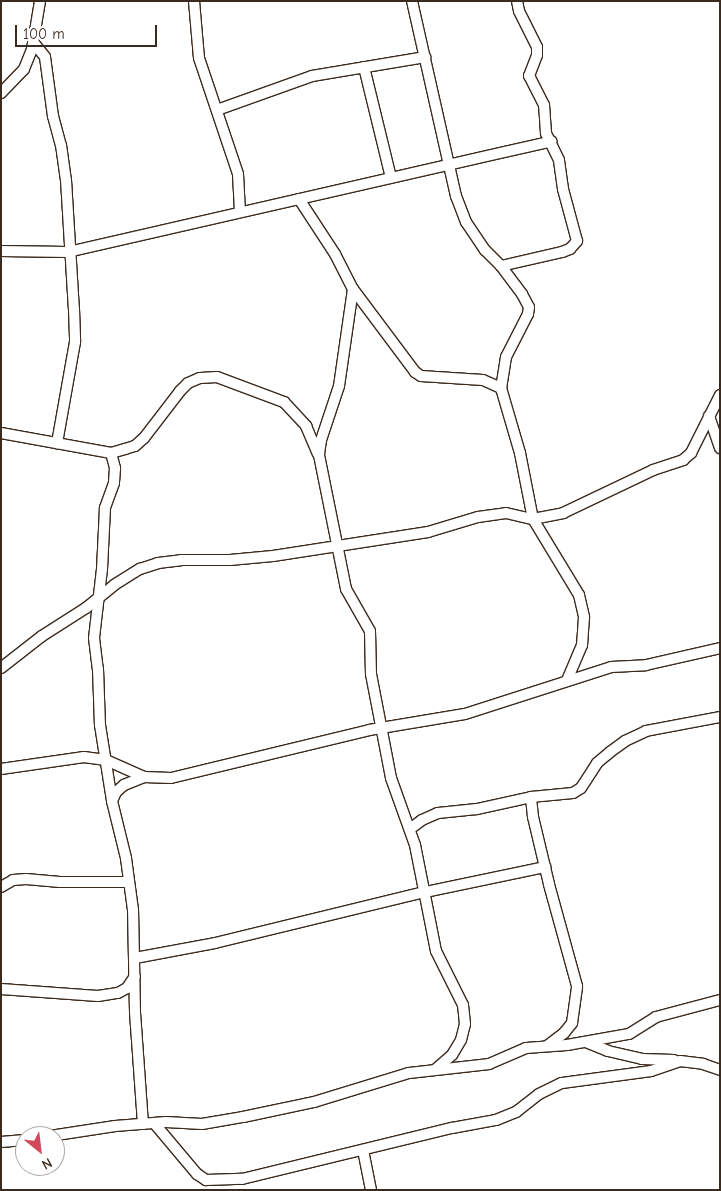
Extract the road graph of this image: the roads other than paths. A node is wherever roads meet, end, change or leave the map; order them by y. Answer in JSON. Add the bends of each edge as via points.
{"nodes":[{"id":1,"x":40,"y":1,"type":"edge"},
{"id":2,"x":194,"y":1,"type":"edge"},
{"id":3,"x":412,"y":1,"type":"edge"},
{"id":4,"x":517,"y":1,"type":"edge"},
{"id":5,"x":33,"y":42,"type":"junction"},
{"id":6,"x":425,"y":57,"type":"junction"},
{"id":7,"x":364,"y":68,"type":"junction"},
{"id":8,"x":1,"y":93,"type":"edge"},
{"id":9,"x":217,"y":110,"type":"junction"},
{"id":10,"x":551,"y":141,"type":"junction"},
{"id":11,"x":449,"y":165,"type":"junction"},
{"id":12,"x":391,"y":178,"type":"junction"},
{"id":13,"x":299,"y":199,"type":"junction"},
{"id":14,"x":240,"y":212,"type":"junction"},
{"id":15,"x":1,"y":251,"type":"edge"},
{"id":16,"x":68,"y":252,"type":"junction"},
{"id":17,"x":501,"y":266,"type":"junction"},
{"id":18,"x":353,"y":288,"type":"junction"},
{"id":19,"x":501,"y":388,"type":"junction"},
{"id":20,"x":720,"y":395,"type":"edge"},
{"id":21,"x":709,"y":416,"type":"junction"},
{"id":22,"x":1,"y":432,"type":"edge"},
{"id":23,"x":57,"y":443,"type":"junction"},
{"id":24,"x":720,"y":448,"type":"edge"},
{"id":25,"x":111,"y":453,"type":"junction"},
{"id":26,"x":318,"y":454,"type":"junction"},
{"id":27,"x":533,"y":519,"type":"junction"},
{"id":28,"x":336,"y":546,"type":"junction"},
{"id":29,"x":97,"y":599,"type":"junction"},
{"id":30,"x":720,"y":648,"type":"edge"},
{"id":31,"x":1,"y":668,"type":"edge"},
{"id":32,"x":567,"y":681,"type":"junction"},
{"id":33,"x":720,"y":717,"type":"edge"},
{"id":34,"x":381,"y":728,"type":"junction"},
{"id":35,"x":106,"y":760,"type":"junction"},
{"id":36,"x":1,"y":769,"type":"edge"},
{"id":37,"x":144,"y":777,"type":"junction"},
{"id":38,"x":531,"y":797,"type":"junction"},
{"id":39,"x":112,"y":801,"type":"junction"},
{"id":40,"x":410,"y":829,"type":"junction"},
{"id":41,"x":545,"y":866,"type":"junction"},
{"id":42,"x":129,"y":882,"type":"junction"},
{"id":43,"x":1,"y":886,"type":"edge"},
{"id":44,"x":425,"y":892,"type":"junction"},
{"id":45,"x":135,"y":958,"type":"junction"},
{"id":46,"x":135,"y":976,"type":"junction"},
{"id":47,"x":1,"y":990,"type":"edge"},
{"id":48,"x":720,"y":1000,"type":"edge"},
{"id":49,"x":585,"y":1042,"type":"junction"},
{"id":50,"x":546,"y":1047,"type":"junction"},
{"id":51,"x":680,"y":1061,"type":"junction"},
{"id":52,"x":436,"y":1069,"type":"junction"},
{"id":53,"x":720,"y":1070,"type":"edge"},
{"id":54,"x":154,"y":1123,"type":"junction"},
{"id":55,"x":143,"y":1124,"type":"junction"},
{"id":56,"x":65,"y":1134,"type":"edge"},
{"id":57,"x":15,"y":1141,"type":"edge"},
{"id":58,"x":1,"y":1142,"type":"edge"},
{"id":59,"x":363,"y":1150,"type":"junction"},
{"id":60,"x":371,"y":1190,"type":"edge"}],
"edges":[{"from":1,"to":5,"type":"street"},
{"from":2,"to":9,"type":"street","via":[[199,58]]},
{"from":3,"to":6,"type":"street"},
{"from":4,"to":10,"type":"street","via":[[537,47],[529,76],[544,105],[546,133]]},
{"from":5,"to":8,"type":"street","via":[[24,70]]},
{"from":5,"to":16,"type":"street","via":[[45,57],[52,116],[61,145],[66,180]]},
{"from":6,"to":7,"type":"street"},
{"from":6,"to":11,"type":"street"},
{"from":7,"to":9,"type":"street","via":[[312,76]]},
{"from":7,"to":12,"type":"street"},
{"from":9,"to":14,"type":"street","via":[[238,174]]},
{"from":10,"to":11,"type":"street"},
{"from":10,"to":17,"type":"street","via":[[559,160],[578,241],[562,252]]},
{"from":11,"to":12,"type":"street"},
{"from":11,"to":17,"type":"street","via":[[466,222]]},
{"from":12,"to":13,"type":"street"},
{"from":13,"to":14,"type":"street"},
{"from":13,"to":18,"type":"street"},
{"from":14,"to":16,"type":"street"},
{"from":15,"to":16,"type":"street"},
{"from":16,"to":23,"type":"street","via":[[75,342]]},
{"from":17,"to":19,"type":"street","via":[[529,307],[506,357]]},
{"from":18,"to":19,"type":"street","via":[[415,372],[421,376],[482,380]]},
{"from":18,"to":26,"type":"street","via":[[339,386]]},
{"from":19,"to":27,"type":"street","via":[[520,453]]},
{"from":20,"to":21,"type":"street"},
{"from":21,"to":24,"type":"street"},
{"from":21,"to":27,"type":"street","via":[[691,454],[683,460],[653,470],[563,513]]},
{"from":22,"to":23,"type":"street"},
{"from":23,"to":25,"type":"street"},
{"from":25,"to":26,"type":"street","via":[[135,446],[144,438],[188,383],[217,376],[284,402],[306,426]]},
{"from":25,"to":29,"type":"street","via":[[115,468],[114,484],[104,508],[102,569]]},
{"from":26,"to":28,"type":"street"},
{"from":27,"to":28,"type":"street","via":[[506,513],[478,517],[428,532]]},
{"from":27,"to":32,"type":"street","via":[[581,602],[584,617],[582,645]]},
{"from":28,"to":29,"type":"street","via":[[230,560],[158,563],[140,569]]},
{"from":28,"to":34,"type":"street","via":[[346,589],[370,631],[371,674]]},
{"from":29,"to":31,"type":"street"},
{"from":29,"to":35,"type":"street","via":[[94,638],[100,725]]},
{"from":30,"to":32,"type":"street","via":[[646,665],[611,667]]},
{"from":32,"to":34,"type":"street","via":[[465,714]]},
{"from":33,"to":38,"type":"street","via":[[646,731],[625,741],[597,763],[581,788],[573,793]]},
{"from":34,"to":37,"type":"street","via":[[171,778]]},
{"from":34,"to":40,"type":"street","via":[[391,778]]},
{"from":35,"to":36,"type":"street","via":[[84,757]]},
{"from":35,"to":37,"type":"street"},
{"from":35,"to":39,"type":"street"},
{"from":37,"to":39,"type":"street","via":[[124,785]]},
{"from":38,"to":40,"type":"street","via":[[477,809],[438,813]]},
{"from":38,"to":41,"type":"street"},
{"from":39,"to":42,"type":"street"},
{"from":40,"to":44,"type":"street"},
{"from":41,"to":44,"type":"street"},
{"from":41,"to":50,"type":"street","via":[[578,986],[572,1022]]},
{"from":42,"to":43,"type":"street","via":[[26,879]]},
{"from":42,"to":45,"type":"street"},
{"from":44,"to":45,"type":"street","via":[[215,943]]},
{"from":44,"to":52,"type":"street","via":[[436,950],[460,995],[465,1024],[452,1055]]},
{"from":45,"to":46,"type":"street"},
{"from":46,"to":47,"type":"street","via":[[127,988],[118,993],[98,996]]},
{"from":46,"to":55,"type":"street"},
{"from":48,"to":49,"type":"street","via":[[656,1017],[629,1034]]},
{"from":49,"to":50,"type":"street"},
{"from":49,"to":51,"type":"street","via":[[642,1059]]},
{"from":50,"to":52,"type":"street","via":[[526,1048],[489,1064]]},
{"from":51,"to":53,"type":"street"},
{"from":51,"to":59,"type":"street","via":[[651,1071],[562,1083],[539,1094],[516,1112],[496,1120]]},
{"from":52,"to":54,"type":"street","via":[[409,1073],[314,1102],[243,1117],[202,1124]]},
{"from":54,"to":55,"type":"street"},
{"from":54,"to":59,"type":"street","via":[[206,1180],[242,1179]]},
{"from":55,"to":56,"type":"street"},
{"from":57,"to":58,"type":"street"},
{"from":59,"to":60,"type":"street"}]}
